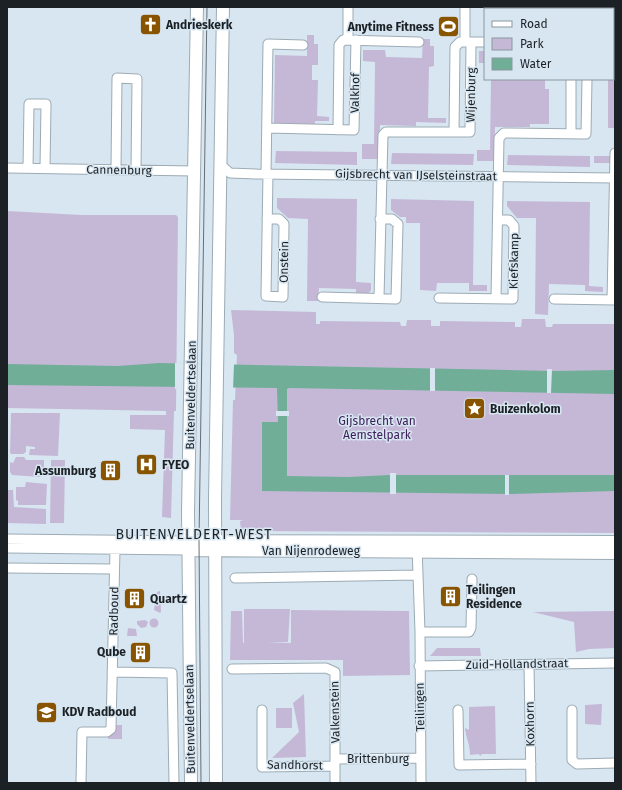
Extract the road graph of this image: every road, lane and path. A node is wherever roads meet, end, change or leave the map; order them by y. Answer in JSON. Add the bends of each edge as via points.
{"nodes":[{"id":1,"x":197,"y":7,"type":"edge"},
{"id":2,"x":223,"y":7,"type":"edge"},
{"id":3,"x":348,"y":7,"type":"edge"},
{"id":4,"x":465,"y":7,"type":"edge"},
{"id":5,"x":352,"y":40,"type":"junction"},
{"id":6,"x":419,"y":42,"type":"dead end"},
{"id":7,"x":468,"y":42,"type":"junction"},
{"id":8,"x":484,"y":42,"type":"edge"},
{"id":9,"x":303,"y":44,"type":"dead end"},
{"id":10,"x":571,"y":80,"type":"edge"},
{"id":11,"x":587,"y":80,"type":"edge"},
{"id":12,"x":267,"y":128,"type":"junction"},
{"id":13,"x":338,"y":130,"type":"junction"},
{"id":14,"x":454,"y":132,"type":"junction"},
{"id":15,"x":570,"y":134,"type":"junction"},
{"id":16,"x":615,"y":153,"type":"edge"},
{"id":17,"x":220,"y":165,"type":"junction"},
{"id":18,"x":7,"y":168,"type":"edge"},
{"id":19,"x":28,"y":168,"type":"junction"},
{"id":20,"x":45,"y":168,"type":"junction"},
{"id":21,"x":116,"y":169,"type":"junction"},
{"id":22,"x":136,"y":170,"type":"junction"},
{"id":23,"x":194,"y":171,"type":"junction"},
{"id":24,"x":267,"y":173,"type":"junction"},
{"id":25,"x":382,"y":174,"type":"junction"},
{"id":26,"x":498,"y":176,"type":"junction"},
{"id":27,"x":615,"y":178,"type":"edge"},
{"id":28,"x":267,"y":218,"type":"junction"},
{"id":29,"x":380,"y":219,"type":"junction"},
{"id":30,"x":498,"y":220,"type":"junction"},
{"id":31,"x":614,"y":225,"type":"edge"},
{"id":32,"x":322,"y":297,"type":"dead end"},
{"id":33,"x":379,"y":298,"type":"junction"},
{"id":34,"x":439,"y":298,"type":"dead end"},
{"id":35,"x":496,"y":299,"type":"junction"},
{"id":36,"x":554,"y":299,"type":"dead end"},
{"id":37,"x":614,"y":300,"type":"edge"},
{"id":38,"x":7,"y":539,"type":"edge"},
{"id":39,"x":615,"y":542,"type":"edge"},
{"id":40,"x":188,"y":545,"type":"junction"},
{"id":41,"x":215,"y":546,"type":"junction"},
{"id":42,"x":417,"y":546,"type":"junction"},
{"id":43,"x":7,"y":548,"type":"edge"},
{"id":44,"x":115,"y":549,"type":"junction"},
{"id":45,"x":615,"y":553,"type":"edge"},
{"id":46,"x":7,"y":568,"type":"edge"},
{"id":47,"x":114,"y":569,"type":"junction"},
{"id":48,"x":417,"y":575,"type":"junction"},
{"id":49,"x":235,"y":578,"type":"dead end"},
{"id":50,"x":472,"y":579,"type":"dead end"},
{"id":51,"x":420,"y":632,"type":"junction"},
{"id":52,"x":615,"y":663,"type":"edge"},
{"id":53,"x":530,"y":665,"type":"junction"},
{"id":54,"x":419,"y":666,"type":"junction"},
{"id":55,"x":232,"y":669,"type":"dead end"},
{"id":56,"x":112,"y":672,"type":"junction"},
{"id":57,"x":262,"y":710,"type":"dead end"},
{"id":58,"x":458,"y":710,"type":"dead end"},
{"id":59,"x":572,"y":710,"type":"dead end"},
{"id":60,"x":420,"y":758,"type":"junction"},
{"id":61,"x":336,"y":762,"type":"junction"},
{"id":62,"x":615,"y":763,"type":"edge"},
{"id":63,"x":531,"y":764,"type":"junction"},
{"id":64,"x":81,"y":783,"type":"edge"},
{"id":65,"x":174,"y":783,"type":"edge"},
{"id":66,"x":190,"y":783,"type":"edge"},
{"id":67,"x":216,"y":783,"type":"edge"},
{"id":68,"x":335,"y":783,"type":"edge"},
{"id":69,"x":420,"y":783,"type":"edge"},
{"id":70,"x":531,"y":783,"type":"edge"}],
"edges":[{"from":1,"to":23,"type":"main road","name":"Buitenveldertselaan"},
{"from":2,"to":17,"type":"main road"},
{"from":3,"to":5,"type":"street","name":"Valkhof"},
{"from":4,"to":7,"type":"street","name":"Wijenburg"},
{"from":5,"to":6,"type":"street"},
{"from":5,"to":13,"type":"street","name":"Valkhof","via":[[343,40],[339,45]]},
{"from":5,"to":13,"type":"street","name":"Valkhof","via":[[354,130]]},
{"from":7,"to":8,"type":"street"},
{"from":7,"to":14,"type":"street","name":"Wijenburg","via":[[460,42],[455,47]]},
{"from":7,"to":14,"type":"street","name":"Wijenburg","via":[[470,132]]},
{"from":9,"to":12,"type":"street","name":"Onstein","via":[[268,44]]},
{"from":10,"to":15,"type":"street"},
{"from":11,"to":15,"type":"street","name":"Kiefskamp","via":[[586,134]]},
{"from":12,"to":13,"type":"street","name":"Valkhof"},
{"from":12,"to":24,"type":"street","name":"Onstein"},
{"from":14,"to":25,"type":"street","name":"Wijenburg","via":[[386,132]]},
{"from":15,"to":26,"type":"street","name":"Kiefskamp","via":[[504,133],[499,138]]},
{"from":16,"to":27,"type":"street"},
{"from":17,"to":24,"type":"street","name":"Gijsbrecht van IJselsteinstraat","via":[[230,173]]},
{"from":17,"to":41,"type":"main road"},
{"from":18,"to":19,"type":"street","name":"Cannenburg"},
{"from":19,"to":20,"type":"street","name":"Cannenburg"},
{"from":19,"to":20,"type":"street","via":[[29,104],[46,104]]},
{"from":20,"to":21,"type":"street","name":"Cannenburg"},
{"from":21,"to":22,"type":"street","name":"Cannenburg"},
{"from":21,"to":22,"type":"street","via":[[117,78],[138,78]]},
{"from":22,"to":23,"type":"street","name":"Cannenburg"},
{"from":23,"to":40,"type":"main road","name":"Buitenveldertselaan"},
{"from":24,"to":25,"type":"street","name":"Gijsbrecht van IJselsteinstraat"},
{"from":24,"to":28,"type":"street","name":"Onstein"},
{"from":25,"to":26,"type":"street","name":"Gijsbrecht van IJselsteinstraat"},
{"from":25,"to":29,"type":"street"},
{"from":26,"to":27,"type":"street","name":"Gijsbrecht van IJselsteinstraat"},
{"from":26,"to":30,"type":"street","name":"Kiefskamp"},
{"from":27,"to":31,"type":"street"},
{"from":28,"to":28,"type":"street","name":"Onstein","via":[[266,296],[283,296],[284,224],[279,219]]},
{"from":29,"to":33,"type":"street"},
{"from":29,"to":33,"type":"street","via":[[392,219],[398,224],[396,298]]},
{"from":30,"to":35,"type":"street","name":"Kiefskamp"},
{"from":30,"to":35,"type":"street","name":"Kiefskamp","via":[[509,220],[514,226],[513,299]]},
{"from":31,"to":37,"type":"street"},
{"from":32,"to":33,"type":"street"},
{"from":34,"to":35,"type":"street","name":"Kiefskamp"},
{"from":36,"to":37,"type":"street"},
{"from":38,"to":40,"type":"street","name":"Van Nijenrodeweg"},
{"from":39,"to":42,"type":"main road","name":"Van Nijenrodeweg"},
{"from":40,"to":41,"type":"main road","name":"Van Nijenrodeweg"},
{"from":40,"to":44,"type":"street","name":"Van Nijenrodeweg"},
{"from":40,"to":66,"type":"main road","name":"Buitenveldertselaan"},
{"from":41,"to":42,"type":"main road","name":"Van Nijenrodeweg"},
{"from":41,"to":67,"type":"main road"},
{"from":42,"to":45,"type":"main road","name":"Van Nijenrodeweg"},
{"from":42,"to":48,"type":"street","name":"Teilingen"},
{"from":43,"to":44,"type":"street","name":"Van Nijenrodeweg"},
{"from":44,"to":47,"type":"street","name":"Radboud"},
{"from":46,"to":47,"type":"street"},
{"from":47,"to":56,"type":"street","name":"Radboud"},
{"from":48,"to":49,"type":"street","name":"Van Nijenrodeweg"},
{"from":48,"to":51,"type":"street","name":"Teilingen"},
{"from":50,"to":51,"type":"street","via":[[472,628],[469,632]]},
{"from":51,"to":54,"type":"street","name":"Teilingen"},
{"from":52,"to":53,"type":"street","name":"Zuid-Hollandstraat"},
{"from":53,"to":54,"type":"street","name":"Zuid-Hollandstraat"},
{"from":53,"to":63,"type":"street","name":"Koxhorn"},
{"from":54,"to":60,"type":"street","name":"Teilingen"},
{"from":55,"to":61,"type":"street","name":"Valkenstein","via":[[326,668],[335,672]]},
{"from":56,"to":64,"type":"street","name":"Radboud","via":[[111,729],[107,732],[82,732]]},
{"from":56,"to":65,"type":"street","name":"Buitenveldertselaan","via":[[172,673]]},
{"from":57,"to":61,"type":"street","name":"Sandhorst","via":[[262,767]]},
{"from":58,"to":63,"type":"street","via":[[459,765]]},
{"from":59,"to":62,"type":"street","via":[[572,760],[577,764]]},
{"from":60,"to":61,"type":"street","name":"Brittenburg"},
{"from":60,"to":69,"type":"street","name":"Teilingen"},
{"from":61,"to":68,"type":"street","name":"Valkenstein"},
{"from":63,"to":70,"type":"street","name":"Koxhorn"}]}
